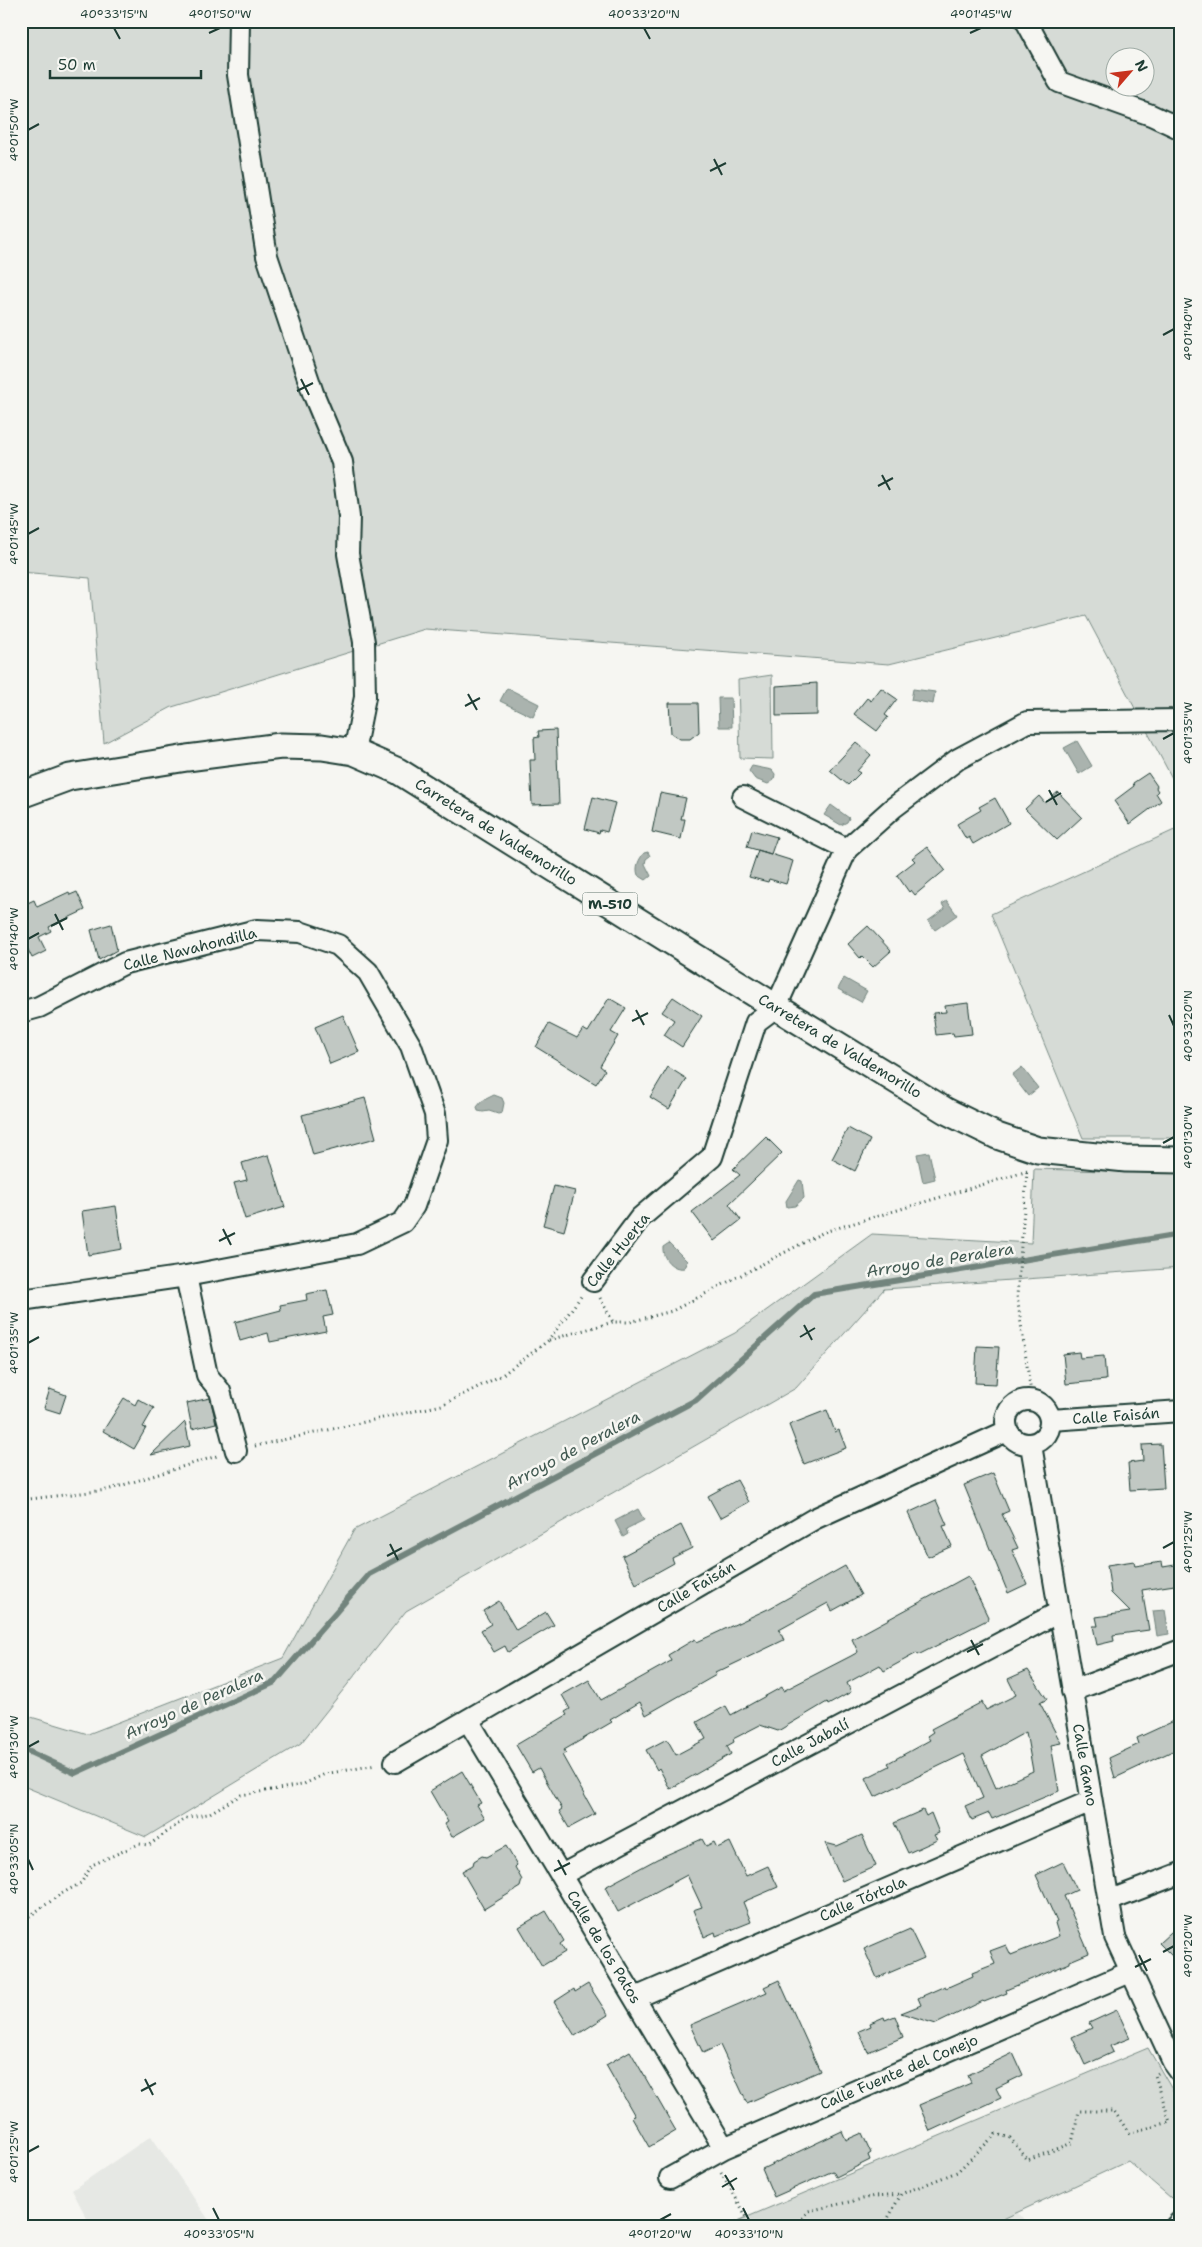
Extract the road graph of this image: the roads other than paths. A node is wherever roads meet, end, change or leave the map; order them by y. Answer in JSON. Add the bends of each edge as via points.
{"nodes":[{"id":1,"x":240,"y":21,"type":"edge"},
{"id":2,"x":1026,"y":21,"type":"edge"},
{"id":3,"x":1181,"y":129,"type":"edge"},
{"id":4,"x":1181,"y":720,"type":"edge"},
{"id":5,"x":354,"y":752,"type":"junction"},
{"id":6,"x":21,"y":796,"type":"edge"},
{"id":7,"x":743,"y":797,"type":"dead end"},
{"id":8,"x":847,"y":849,"type":"junction"},
{"id":9,"x":776,"y":1007,"type":"junction"},
{"id":10,"x":21,"y":1012,"type":"edge"},
{"id":11,"x":1181,"y":1160,"type":"edge"},
{"id":12,"x":186,"y":1276,"type":"junction"},
{"id":13,"x":593,"y":1280,"type":"road end"},
{"id":14,"x":21,"y":1300,"type":"edge"},
{"id":15,"x":1181,"y":1411,"type":"edge"},
{"id":16,"x":1051,"y":1420,"type":"junction"},
{"id":17,"x":1007,"y":1431,"type":"junction"},
{"id":18,"x":1031,"y":1445,"type":"junction"},
{"id":19,"x":236,"y":1450,"type":"dead end"},
{"id":20,"x":1059,"y":1612,"type":"junction"},
{"id":21,"x":1181,"y":1650,"type":"edge"},
{"id":22,"x":1072,"y":1691,"type":"junction"},
{"id":23,"x":468,"y":1720,"type":"junction"},
{"id":24,"x":395,"y":1762,"type":"road end"},
{"id":25,"x":1091,"y":1801,"type":"junction"},
{"id":26,"x":1181,"y":1873,"type":"edge"},
{"id":27,"x":561,"y":1875,"type":"junction"},
{"id":28,"x":1108,"y":1902,"type":"junction"},
{"id":29,"x":1130,"y":1972,"type":"junction"},
{"id":30,"x":635,"y":1998,"type":"junction"},
{"id":31,"x":1177,"y":2067,"type":"edge"},
{"id":32,"x":717,"y":2152,"type":"junction"},
{"id":33,"x":670,"y":2178,"type":"dead end"},
{"id":34,"x":1181,"y":2221,"type":"edge"},
{"id":35,"x":1176,"y":2226,"type":"edge"}],
"edges":[{"from":1,"to":5,"type":"street","via":[[238,75],[267,256],[313,394],[342,462],[349,517],[348,554],[364,642],[365,697]]},
{"from":2,"to":3,"type":"street","via":[[1059,82]]},
{"from":4,"to":8,"type":"street","via":[[1027,722],[958,759],[893,808]]},
{"from":5,"to":6,"type":"main road","name":"Carretera de Valdemorillo","number":"M-510","via":[[281,746],[236,751],[70,777]]},
{"from":5,"to":9,"type":"main road","name":"Carretera de Valdemorillo","number":"M-510","via":[[398,770]]},
{"from":7,"to":8,"type":"street"},
{"from":8,"to":9,"type":"street"},
{"from":9,"to":11,"type":"main road","name":"Carretera de Valdemorillo","number":"M-510","via":[[946,1111],[997,1136],[1038,1150],[1126,1159]]},
{"from":9,"to":13,"type":"street","name":"Calle Huerta","via":[[756,1022],[712,1157],[640,1218]]},
{"from":10,"to":12,"type":"street","name":"Calle Navahondilla","via":[[39,1007],[125,963],[258,930],[300,932],[338,945],[368,972],[411,1046],[435,1114],[437,1140],[414,1206],[403,1222],[358,1244]]},
{"from":12,"to":14,"type":"street","name":"Calle Navahondilla"},
{"from":12,"to":19,"type":"street","via":[[207,1375],[220,1391]]},
{"from":15,"to":16,"type":"street","name":"Calle Faisán"},
{"from":16,"to":17,"type":"street","via":[[1041,1404],[1023,1400],[1008,1412]]},
{"from":16,"to":18,"type":"street","via":[[1046,1436]]},
{"from":17,"to":18,"type":"street","via":[[1013,1439]]},
{"from":17,"to":23,"type":"street","name":"Calle Faisán","via":[[814,1519]]},
{"from":18,"to":20,"type":"street","name":"Calle Gamo"},
{"from":20,"to":22,"type":"street","name":"Calle Gamo"},
{"from":20,"to":27,"type":"street","name":"Calle Jabalí"},
{"from":21,"to":22,"type":"street"},
{"from":22,"to":25,"type":"street","name":"Calle Gamo"},
{"from":23,"to":24,"type":"street","name":"Calle Faisán"},
{"from":23,"to":27,"type":"street","name":"Calle de los Patos"},
{"from":25,"to":28,"type":"street","name":"Calle Gamo"},
{"from":25,"to":30,"type":"street","name":"Calle Tórtola"},
{"from":26,"to":28,"type":"street"},
{"from":27,"to":30,"type":"street","name":"Calle de los Patos"},
{"from":28,"to":29,"type":"street","name":"Calle Gamo","via":[[1115,1936]]},
{"from":29,"to":31,"type":"street","name":"Calle Gamo"},
{"from":29,"to":32,"type":"street","name":"Calle Fuente del Conejo"},
{"from":30,"to":32,"type":"street","name":"Calle de los Patos"},
{"from":32,"to":33,"type":"street","name":"Calle Fuente del Conejo"},
{"from":34,"to":35,"type":"street"}]}
